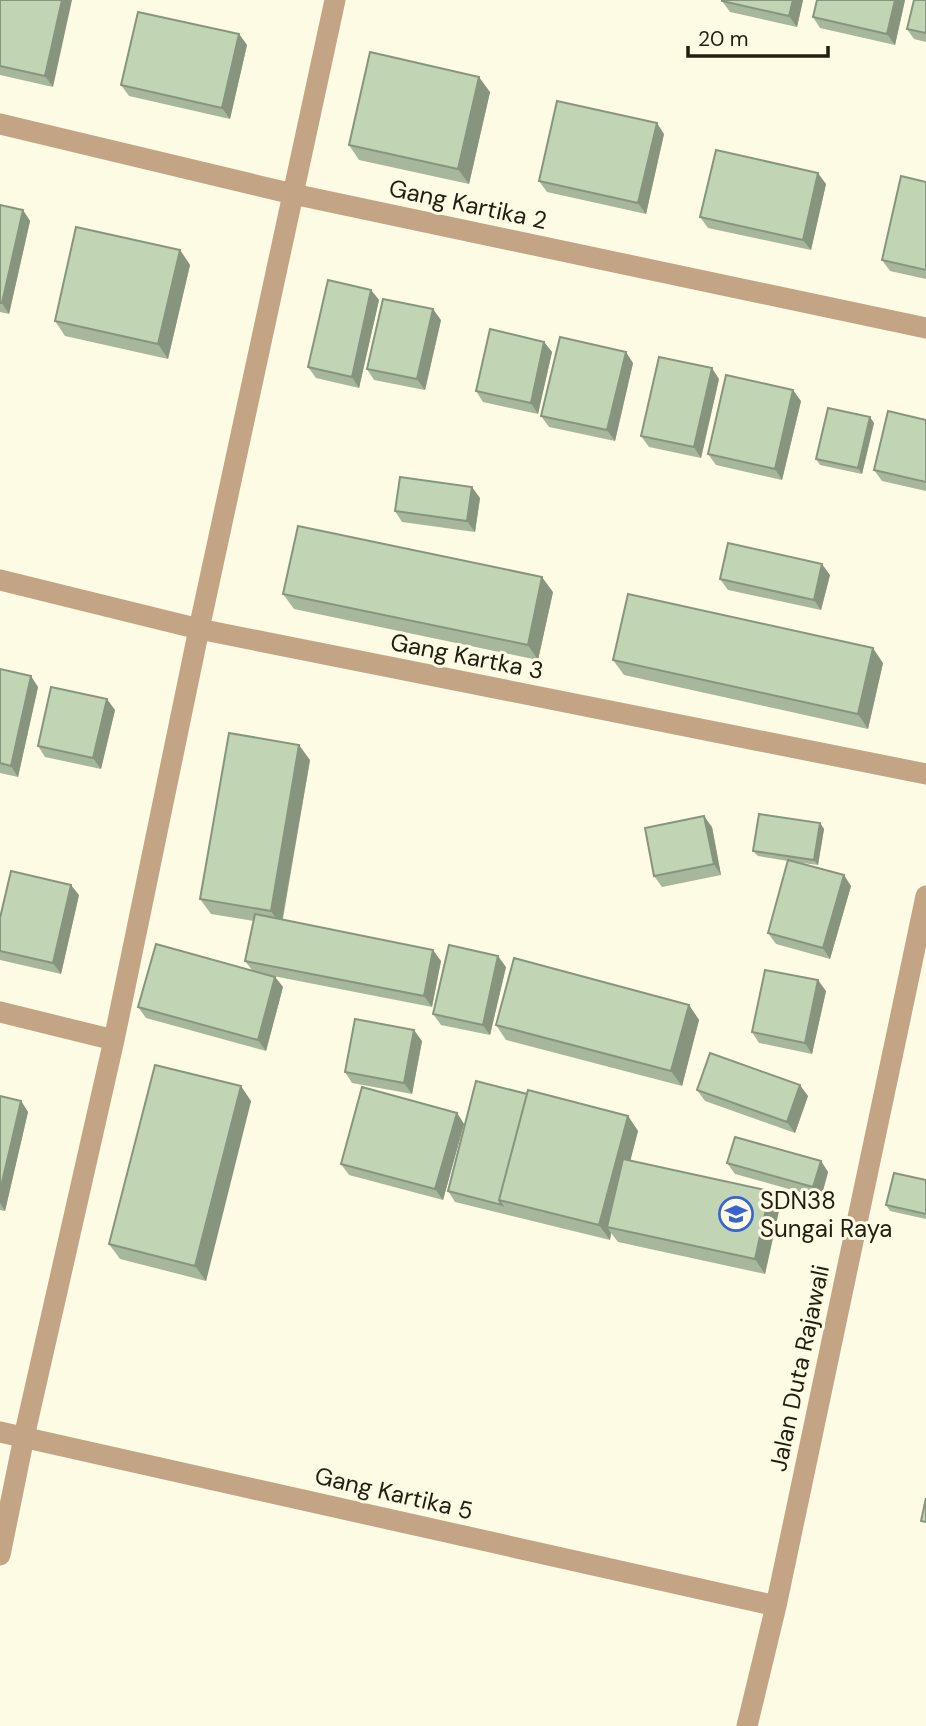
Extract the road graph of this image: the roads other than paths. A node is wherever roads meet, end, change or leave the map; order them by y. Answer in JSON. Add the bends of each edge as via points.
{"nodes":[{"id":1,"x":335,"y":0,"type":"edge"},
{"id":2,"x":0,"y":124,"type":"edge"},
{"id":3,"x":293,"y":194,"type":"junction"},
{"id":4,"x":926,"y":327,"type":"edge"},
{"id":5,"x":0,"y":580,"type":"edge"},
{"id":6,"x":199,"y":629,"type":"junction"},
{"id":7,"x":926,"y":774,"type":"edge"},
{"id":8,"x":926,"y":896,"type":"edge"},
{"id":9,"x":0,"y":1012,"type":"edge"},
{"id":10,"x":114,"y":1040,"type":"junction"},
{"id":11,"x":0,"y":1432,"type":"edge"},
{"id":12,"x":24,"y":1437,"type":"junction"},
{"id":13,"x":0,"y":1555,"type":"edge"},
{"id":14,"x":776,"y":1606,"type":"junction"},
{"id":15,"x":747,"y":1726,"type":"edge"}],
"edges":[{"from":1,"to":3,"type":"street"},
{"from":2,"to":3,"type":"street","name":"Gang Kartika 2"},
{"from":3,"to":4,"type":"street","name":"Gang Kartika 2"},
{"from":3,"to":6,"type":"street"},
{"from":5,"to":6,"type":"street","name":"Gang Kartka 3"},
{"from":6,"to":7,"type":"street","name":"Gang Kartka 3"},
{"from":6,"to":10,"type":"street"},
{"from":8,"to":14,"type":"street","name":"Jalan Duta Rajawali"},
{"from":9,"to":10,"type":"street"},
{"from":10,"to":12,"type":"street"},
{"from":11,"to":12,"type":"street","name":"Gang Kartika 5"},
{"from":12,"to":13,"type":"street"},
{"from":12,"to":14,"type":"street","name":"Gang Kartika 5"},
{"from":14,"to":15,"type":"street","name":"Jalan Duta Rajawali"}]}
